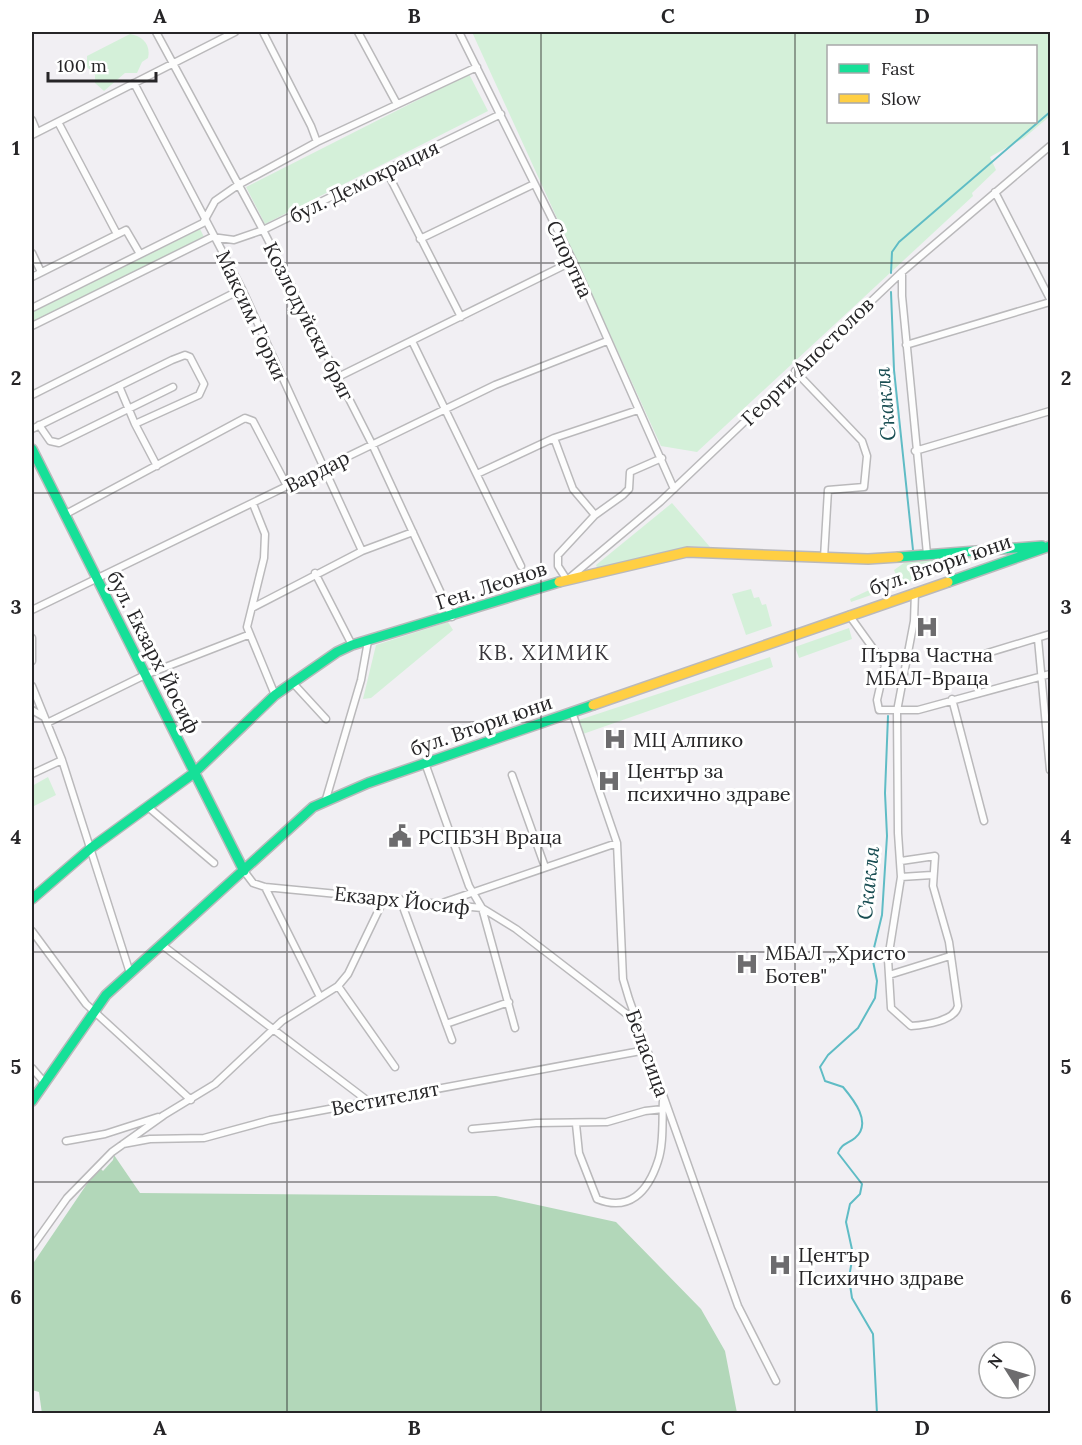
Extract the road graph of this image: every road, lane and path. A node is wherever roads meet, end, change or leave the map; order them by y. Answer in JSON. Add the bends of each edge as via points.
{"nodes":[{"id":1,"x":156,"y":32,"type":"edge"},
{"id":2,"x":235,"y":32,"type":"edge"},
{"id":3,"x":263,"y":32,"type":"edge"},
{"id":4,"x":358,"y":32,"type":"edge"},
{"id":5,"x":459,"y":32,"type":"edge"},
{"id":6,"x":173,"y":64,"type":"junction"},
{"id":7,"x":477,"y":66,"type":"junction"},
{"id":8,"x":134,"y":83,"type":"junction"},
{"id":9,"x":397,"y":104,"type":"junction"},
{"id":10,"x":501,"y":114,"type":"junction"},
{"id":11,"x":32,"y":120,"type":"edge"},
{"id":12,"x":58,"y":122,"type":"junction"},
{"id":13,"x":34,"y":134,"type":"edge"},
{"id":14,"x":317,"y":142,"type":"junction"},
{"id":15,"x":1050,"y":146,"type":"edge"},
{"id":16,"x":386,"y":170,"type":"junction"},
{"id":17,"x":534,"y":184,"type":"junction"},
{"id":18,"x":238,"y":185,"type":"junction"},
{"id":19,"x":995,"y":192,"type":"junction"},
{"id":20,"x":205,"y":216,"type":"junction"},
{"id":21,"x":263,"y":230,"type":"junction"},
{"id":22,"x":117,"y":234,"type":"junction"},
{"id":23,"x":216,"y":239,"type":"junction"},
{"id":24,"x":420,"y":239,"type":"junction"},
{"id":25,"x":32,"y":253,"type":"edge"},
{"id":26,"x":140,"y":254,"type":"junction"},
{"id":27,"x":573,"y":261,"type":"junction"},
{"id":28,"x":41,"y":272,"type":"junction"},
{"id":29,"x":902,"y":272,"type":"junction"},
{"id":30,"x":32,"y":277,"type":"edge"},
{"id":31,"x":242,"y":289,"type":"junction"},
{"id":32,"x":1050,"y":300,"type":"edge"},
{"id":33,"x":32,"y":308,"type":"edge"},
{"id":34,"x":461,"y":317,"type":"junction"},
{"id":35,"x":32,"y":326,"type":"edge"},
{"id":36,"x":412,"y":341,"type":"junction"},
{"id":37,"x":607,"y":341,"type":"junction"},
{"id":38,"x":906,"y":345,"type":"junction"},
{"id":39,"x":795,"y":371,"type":"junction"},
{"id":40,"x":338,"y":377,"type":"junction"},
{"id":41,"x":119,"y":386,"type":"junction"},
{"id":42,"x":173,"y":387,"type":"dead end"},
{"id":43,"x":32,"y":395,"type":"edge"},
{"id":44,"x":128,"y":408,"type":"junction"},
{"id":45,"x":445,"y":409,"type":"junction"},
{"id":46,"x":638,"y":410,"type":"junction"},
{"id":47,"x":1050,"y":411,"type":"edge"},
{"id":48,"x":135,"y":424,"type":"junction"},
{"id":49,"x":39,"y":425,"type":"junction"},
{"id":50,"x":32,"y":429,"type":"edge"},
{"id":51,"x":554,"y":438,"type":"junction"},
{"id":52,"x":372,"y":444,"type":"junction"},
{"id":53,"x":32,"y":449,"type":"edge"},
{"id":54,"x":915,"y":451,"type":"junction"},
{"id":55,"x":662,"y":458,"type":"junction"},
{"id":56,"x":157,"y":466,"type":"junction"},
{"id":57,"x":35,"y":467,"type":"edge"},
{"id":58,"x":324,"y":468,"type":"junction"},
{"id":59,"x":477,"y":474,"type":"junction"},
{"id":60,"x":287,"y":486,"type":"junction"},
{"id":61,"x":675,"y":489,"type":"junction"},
{"id":62,"x":253,"y":504,"type":"junction"},
{"id":63,"x":64,"y":515,"type":"junction"},
{"id":64,"x":595,"y":515,"type":"junction"},
{"id":65,"x":413,"y":532,"type":"junction"},
{"id":66,"x":1050,"y":546,"type":"edge"},
{"id":67,"x":987,"y":548,"type":"junction"},
{"id":68,"x":362,"y":551,"type":"junction"},
{"id":69,"x":927,"y":554,"type":"junction"},
{"id":70,"x":824,"y":558,"type":"junction"},
{"id":71,"x":992,"y":565,"type":"junction"},
{"id":72,"x":521,"y":566,"type":"dead end"},
{"id":73,"x":315,"y":573,"type":"junction"},
{"id":74,"x":97,"y":579,"type":"junction"},
{"id":75,"x":567,"y":580,"type":"junction"},
{"id":76,"x":915,"y":592,"type":"junction"},
{"id":77,"x":252,"y":608,"type":"junction"},
{"id":78,"x":32,"y":610,"type":"edge"},
{"id":79,"x":849,"y":615,"type":"junction"},
{"id":80,"x":452,"y":617,"type":"junction"},
{"id":81,"x":1050,"y":634,"type":"edge"},
{"id":82,"x":248,"y":635,"type":"junction"},
{"id":83,"x":32,"y":638,"type":"edge"},
{"id":84,"x":1038,"y":639,"type":"junction"},
{"id":85,"x":368,"y":641,"type":"junction"},
{"id":86,"x":352,"y":645,"type":"junction"},
{"id":87,"x":971,"y":658,"type":"dead end"},
{"id":88,"x":32,"y":661,"type":"edge"},
{"id":89,"x":1050,"y":674,"type":"edge"},
{"id":90,"x":145,"y":675,"type":"junction"},
{"id":91,"x":1042,"y":676,"type":"junction"},
{"id":92,"x":292,"y":682,"type":"junction"},
{"id":93,"x":32,"y":686,"type":"edge"},
{"id":94,"x":275,"y":695,"type":"junction"},
{"id":95,"x":952,"y":699,"type":"junction"},
{"id":96,"x":32,"y":710,"type":"edge"},
{"id":97,"x":897,"y":711,"type":"junction"},
{"id":98,"x":572,"y":712,"type":"junction"},
{"id":99,"x":326,"y":719,"type":"dead end"},
{"id":100,"x":45,"y":720,"type":"junction"},
{"id":101,"x":62,"y":760,"type":"junction"},
{"id":102,"x":425,"y":764,"type":"junction"},
{"id":103,"x":1050,"y":770,"type":"edge"},
{"id":104,"x":194,"y":773,"type":"junction"},
{"id":105,"x":32,"y":774,"type":"edge"},
{"id":106,"x":512,"y":775,"type":"dead end"},
{"id":107,"x":326,"y":799,"type":"junction"},
{"id":108,"x":148,"y":807,"type":"junction"},
{"id":109,"x":984,"y":821,"type":"dead end"},
{"id":110,"x":617,"y":843,"type":"junction"},
{"id":111,"x":90,"y":848,"type":"junction"},
{"id":112,"x":901,"y":861,"type":"junction"},
{"id":113,"x":214,"y":863,"type":"dead end"},
{"id":114,"x":545,"y":867,"type":"junction"},
{"id":115,"x":244,"y":871,"type":"junction"},
{"id":116,"x":933,"y":874,"type":"junction"},
{"id":117,"x":901,"y":877,"type":"junction"},
{"id":118,"x":265,"y":887,"type":"junction"},
{"id":119,"x":475,"y":892,"type":"junction"},
{"id":120,"x":385,"y":897,"type":"junction"},
{"id":121,"x":32,"y":899,"type":"edge"},
{"id":122,"x":400,"y":899,"type":"junction"},
{"id":123,"x":440,"y":903,"type":"junction"},
{"id":124,"x":482,"y":908,"type":"junction"},
{"id":125,"x":32,"y":932,"type":"edge"},
{"id":126,"x":162,"y":945,"type":"junction"},
{"id":127,"x":950,"y":956,"type":"junction"},
{"id":128,"x":130,"y":973,"type":"junction"},
{"id":129,"x":889,"y":975,"type":"junction"},
{"id":130,"x":338,"y":986,"type":"junction"},
{"id":131,"x":320,"y":997,"type":"junction"},
{"id":132,"x":509,"y":1002,"type":"junction"},
{"id":133,"x":92,"y":1011,"type":"junction"},
{"id":134,"x":637,"y":1022,"type":"junction"},
{"id":135,"x":446,"y":1024,"type":"junction"},
{"id":136,"x":274,"y":1028,"type":"junction"},
{"id":137,"x":515,"y":1028,"type":"dead end"},
{"id":138,"x":453,"y":1040,"type":"dead end"},
{"id":139,"x":646,"y":1050,"type":"junction"},
{"id":140,"x":395,"y":1067,"type":"dead end"},
{"id":141,"x":32,"y":1068,"type":"edge"},
{"id":142,"x":44,"y":1082,"type":"junction"},
{"id":143,"x":664,"y":1095,"type":"junction"},
{"id":144,"x":191,"y":1100,"type":"junction"},
{"id":145,"x":32,"y":1101,"type":"edge"},
{"id":146,"x":368,"y":1101,"type":"junction"},
{"id":147,"x":663,"y":1109,"type":"junction"},
{"id":148,"x":164,"y":1115,"type":"junction"},
{"id":149,"x":576,"y":1124,"type":"junction"},
{"id":150,"x":472,"y":1129,"type":"dead end"},
{"id":151,"x":66,"y":1141,"type":"dead end"},
{"id":152,"x":123,"y":1144,"type":"junction"},
{"id":153,"x":32,"y":1247,"type":"edge"},
{"id":154,"x":776,"y":1381,"type":"dead end"}],
"edges":[{"from":1,"to":6,"type":"street","name":"Козлодуйски бряг"},
{"from":2,"to":6,"type":"street"},
{"from":3,"to":14,"type":"street"},
{"from":4,"to":9,"type":"street"},
{"from":5,"to":7,"type":"street","name":"Спортна"},
{"from":6,"to":8,"type":"street"},
{"from":6,"to":18,"type":"street","name":"Козлодуйски бряг"},
{"from":7,"to":9,"type":"street"},
{"from":7,"to":10,"type":"street","name":"Спортна"},
{"from":8,"to":12,"type":"street"},
{"from":8,"to":20,"type":"street","name":"Максим Горки"},
{"from":9,"to":14,"type":"street"},
{"from":10,"to":16,"type":"street","name":"бул. Демокрация"},
{"from":10,"to":17,"type":"street","name":"Спортна"},
{"from":11,"to":13,"type":"street"},
{"from":12,"to":13,"type":"street"},
{"from":12,"to":22,"type":"street"},
{"from":14,"to":18,"type":"street"},
{"from":15,"to":19,"type":"street","name":"Георги Апостолов"},
{"from":16,"to":21,"type":"street","name":"бул. Демокрация"},
{"from":16,"to":24,"type":"street"},
{"from":17,"to":24,"type":"street"},
{"from":17,"to":27,"type":"street","name":"Спортна"},
{"from":18,"to":20,"type":"street","via":[[219,197]]},
{"from":18,"to":21,"type":"street","name":"Козлодуйски бряг"},
{"from":19,"to":29,"type":"street","name":"Георги Апостолов"},
{"from":19,"to":32,"type":"street"},
{"from":20,"to":23,"type":"street","name":"Максим Горки"},
{"from":20,"to":26,"type":"street","via":[[203,223]]},
{"from":21,"to":23,"type":"street","name":"бул. Демокрация","via":[[234,240]]},
{"from":21,"to":40,"type":"street","name":"Козлодуйски бряг"},
{"from":22,"to":26,"type":"street","via":[[126,230]]},
{"from":22,"to":28,"type":"street"},
{"from":23,"to":31,"type":"street","name":"Максим Горки"},
{"from":23,"to":35,"type":"street","name":"бул. Демокрация","via":[[212,237]]},
{"from":24,"to":34,"type":"street"},
{"from":25,"to":28,"type":"street"},
{"from":26,"to":33,"type":"street"},
{"from":27,"to":34,"type":"street"},
{"from":27,"to":37,"type":"street","name":"Спортна"},
{"from":28,"to":30,"type":"street"},
{"from":29,"to":38,"type":"street"},
{"from":29,"to":39,"type":"street","name":"Георги Апостолов"},
{"from":31,"to":43,"type":"street"},
{"from":31,"to":58,"type":"street","name":"Максим Горки"},
{"from":32,"to":38,"type":"street"},
{"from":34,"to":36,"type":"street"},
{"from":36,"to":40,"type":"street"},
{"from":36,"to":45,"type":"street"},
{"from":37,"to":45,"type":"street","name":"Вардар"},
{"from":37,"to":46,"type":"street","name":"Спортна"},
{"from":38,"to":54,"type":"street"},
{"from":39,"to":61,"type":"street","name":"Георги Апостолов"},
{"from":39,"to":70,"type":"street","via":[[862,441],[867,456],[864,487],[828,490]]},
{"from":40,"to":52,"type":"street","name":"Козлодуйски бряг"},
{"from":41,"to":44,"type":"street"},
{"from":41,"to":48,"type":"street","via":[[185,355],[190,357],[204,384],[199,395]]},
{"from":41,"to":49,"type":"street"},
{"from":42,"to":44,"type":"street"},
{"from":44,"to":48,"type":"street"},
{"from":44,"to":49,"type":"street","via":[[59,443],[50,441]]},
{"from":45,"to":52,"type":"street","name":"Вардар"},
{"from":45,"to":59,"type":"street"},
{"from":46,"to":51,"type":"street"},
{"from":46,"to":55,"type":"street","name":"Спортна"},
{"from":47,"to":54,"type":"street"},
{"from":48,"to":56,"type":"street"},
{"from":49,"to":50,"type":"street"},
{"from":51,"to":59,"type":"street"},
{"from":51,"to":64,"type":"street","via":[[573,489]]},
{"from":52,"to":58,"type":"street","name":"Вардар"},
{"from":52,"to":65,"type":"street","name":"Козлодуйски бряг"},
{"from":53,"to":57,"type":"street","name":"бул. Екзарх Йосиф"},
{"from":54,"to":69,"type":"street"},
{"from":55,"to":61,"type":"street","name":"Спортна"},
{"from":55,"to":64,"type":"street","via":[[630,472],[629,489]]},
{"from":56,"to":60,"type":"street","via":[[249,418]]},
{"from":56,"to":63,"type":"street"},
{"from":57,"to":63,"type":"street","name":"бул. Екзарх Йосиф"},
{"from":58,"to":60,"type":"street","name":"Вардар"},
{"from":58,"to":68,"type":"street","name":"Максим Горки"},
{"from":59,"to":72,"type":"street"},
{"from":60,"to":62,"type":"street","name":"Вардар"},
{"from":61,"to":75,"type":"street","name":"Георги Апостолов"},
{"from":62,"to":74,"type":"street","name":"Вардар"},
{"from":62,"to":77,"type":"street","via":[[265,534],[264,558]]},
{"from":63,"to":74,"type":"street","name":"бул. Екзарх Йосиф"},
{"from":64,"to":75,"type":"street","via":[[558,555],[558,566]]},
{"from":65,"to":68,"type":"street"},
{"from":65,"to":80,"type":"street","name":"Козлодуйски бряг"},
{"from":66,"to":67,"type":"street","name":"Ген. Леонов"},
{"from":66,"to":71,"type":"street","name":"бул. Втори юни"},
{"from":67,"to":69,"type":"street","name":"Ген. Леонов"},
{"from":67,"to":71,"type":"street","via":[[996,554]]},
{"from":68,"to":73,"type":"street"},
{"from":69,"to":70,"type":"street","name":"Ген. Леонов"},
{"from":70,"to":75,"type":"street","name":"Ген. Леонов","via":[[687,552]]},
{"from":71,"to":76,"type":"street","name":"бул. Втори юни"},
{"from":73,"to":77,"type":"street"},
{"from":73,"to":86,"type":"street"},
{"from":74,"to":78,"type":"street","name":"Вардар"},
{"from":74,"to":90,"type":"street","name":"бул. Екзарх Йосиф"},
{"from":75,"to":80,"type":"street","name":"Ген. Леонов"},
{"from":76,"to":79,"type":"street","name":"бул. Втори юни"},
{"from":76,"to":97,"type":"street","via":[[914,621]]},
{"from":77,"to":82,"type":"street"},
{"from":79,"to":97,"type":"street","via":[[885,665],[879,710]]},
{"from":79,"to":98,"type":"street","name":"бул. Втори юни"},
{"from":80,"to":85,"type":"street","name":"Ген. Леонов"},
{"from":81,"to":84,"type":"street"},
{"from":82,"to":90,"type":"street"},
{"from":82,"to":94,"type":"street"},
{"from":83,"to":88,"type":"street"},
{"from":84,"to":87,"type":"street"},
{"from":84,"to":91,"type":"street"},
{"from":85,"to":86,"type":"street","name":"Ген. Леонов"},
{"from":85,"to":107,"type":"street","via":[[361,680]]},
{"from":86,"to":92,"type":"street","name":"Ген. Леонов"},
{"from":89,"to":91,"type":"street"},
{"from":90,"to":100,"type":"street"},
{"from":90,"to":104,"type":"street","name":"бул. Екзарх Йосиф"},
{"from":91,"to":95,"type":"street"},
{"from":91,"to":103,"type":"street"},
{"from":92,"to":94,"type":"street","name":"Ген. Леонов"},
{"from":92,"to":99,"type":"street"},
{"from":93,"to":100,"type":"street"},
{"from":94,"to":104,"type":"street","name":"Ген. Леонов"},
{"from":95,"to":97,"type":"street","via":[[918,710]]},
{"from":95,"to":109,"type":"street"},
{"from":96,"to":100,"type":"street"},
{"from":97,"to":112,"type":"street"},
{"from":98,"to":102,"type":"street","name":"бул. Втори юни"},
{"from":98,"to":110,"type":"street","name":"Беласица"},
{"from":100,"to":101,"type":"street"},
{"from":101,"to":105,"type":"street"},
{"from":101,"to":111,"type":"street"},
{"from":102,"to":107,"type":"street","name":"бул. Втори юни"},
{"from":102,"to":119,"type":"street","via":[[469,886]]},
{"from":104,"to":108,"type":"street","name":"Ген. Леонов"},
{"from":104,"to":115,"type":"street","name":"бул. Екзарх Йосиф"},
{"from":106,"to":114,"type":"street"},
{"from":107,"to":115,"type":"street","name":"бул. Втори юни"},
{"from":108,"to":111,"type":"street","name":"Ген. Леонов"},
{"from":108,"to":113,"type":"street"},
{"from":110,"to":114,"type":"street"},
{"from":110,"to":134,"type":"street","name":"Беласица","via":[[623,979]]},
{"from":111,"to":121,"type":"street","name":"Ген. Леонов"},
{"from":111,"to":128,"type":"street"},
{"from":112,"to":116,"type":"street","via":[[935,856]]},
{"from":112,"to":117,"type":"street"},
{"from":114,"to":119,"type":"street"},
{"from":115,"to":118,"type":"street","via":[[249,881]]},
{"from":115,"to":126,"type":"street","name":"бул. Втори юни"},
{"from":116,"to":117,"type":"street"},
{"from":116,"to":127,"type":"street"},
{"from":117,"to":129,"type":"street"},
{"from":118,"to":120,"type":"street","name":"Екзарх Йосиф"},
{"from":118,"to":131,"type":"street"},
{"from":119,"to":123,"type":"street"},
{"from":119,"to":124,"type":"street"},
{"from":120,"to":122,"type":"street","name":"Екзарх Йосиф"},
{"from":120,"to":130,"type":"street","via":[[348,974]]},
{"from":122,"to":123,"type":"street","name":"Екзарх Йосиф"},
{"from":122,"to":135,"type":"street"},
{"from":123,"to":124,"type":"street","name":"Екзарх Йосиф"},
{"from":124,"to":132,"type":"street"},
{"from":124,"to":134,"type":"street","name":"Екзарх Йосиф","via":[[516,929]]},
{"from":125,"to":133,"type":"street"},
{"from":126,"to":128,"type":"street","name":"бул. Втори юни"},
{"from":126,"to":136,"type":"street"},
{"from":127,"to":129,"type":"street"},
{"from":127,"to":129,"type":"street","via":[[957,1010],[951,1016],[911,1026],[891,1008]]},
{"from":128,"to":133,"type":"street","name":"бул. Втори юни"},
{"from":130,"to":131,"type":"street"},
{"from":130,"to":140,"type":"street"},
{"from":131,"to":136,"type":"street"},
{"from":132,"to":135,"type":"street"},
{"from":132,"to":137,"type":"street"},
{"from":133,"to":142,"type":"street","name":"бул. Втори юни"},
{"from":133,"to":144,"type":"street"},
{"from":134,"to":139,"type":"street","name":"Беласица"},
{"from":135,"to":138,"type":"street"},
{"from":136,"to":144,"type":"street","via":[[215,1084]]},
{"from":136,"to":146,"type":"street"},
{"from":139,"to":143,"type":"street","name":"Беласица"},
{"from":139,"to":146,"type":"street","name":"Вестителят"},
{"from":141,"to":142,"type":"street"},
{"from":142,"to":145,"type":"street","name":"бул. Втори юни"},
{"from":143,"to":147,"type":"street"},
{"from":143,"to":154,"type":"street","name":"Беласица","via":[[738,1306]]},
{"from":144,"to":148,"type":"street"},
{"from":146,"to":152,"type":"street","name":"Вестителят","via":[[270,1120],[204,1138]]},
{"from":147,"to":149,"type":"street","via":[[607,1122]]},
{"from":147,"to":149,"type":"street","via":[[659,1161],[644,1189],[625,1204],[611,1205],[597,1198],[579,1154]]},
{"from":148,"to":151,"type":"street","via":[[105,1134]]},
{"from":148,"to":152,"type":"street"},
{"from":149,"to":150,"type":"street"},
{"from":152,"to":153,"type":"street","via":[[67,1198]]}]}
